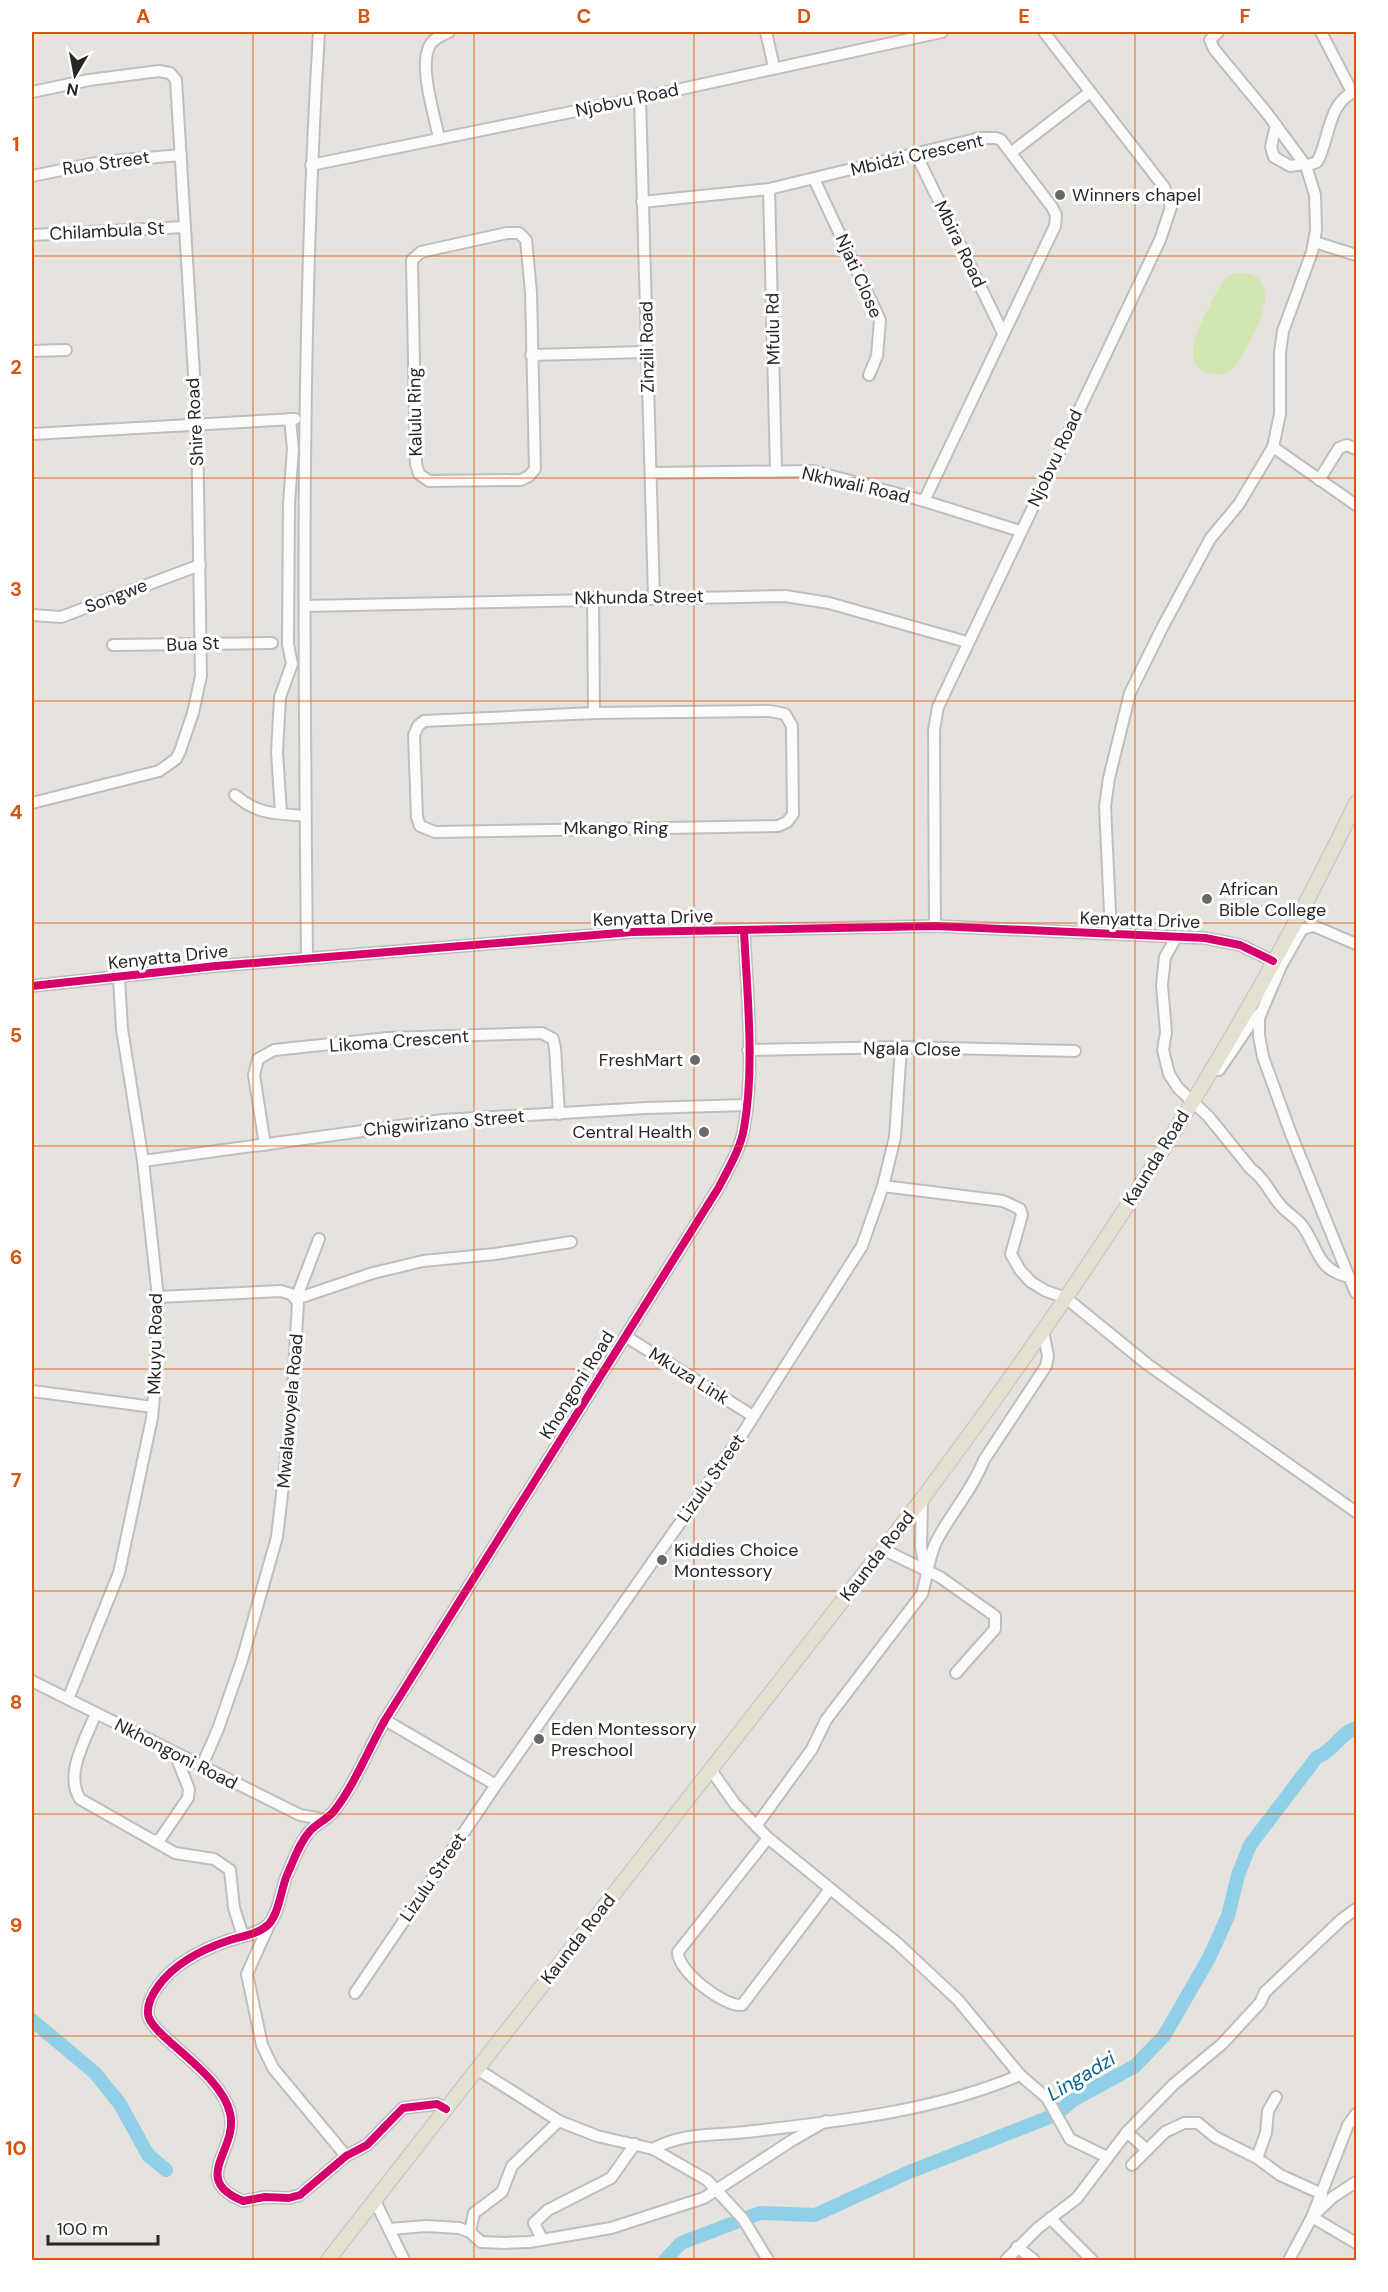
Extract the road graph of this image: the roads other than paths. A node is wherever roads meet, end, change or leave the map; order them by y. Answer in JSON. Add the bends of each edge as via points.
{"nodes":[{"id":1,"x":319,"y":32,"type":"edge"},
{"id":2,"x":449,"y":32,"type":"edge"},
{"id":3,"x":766,"y":32,"type":"edge"},
{"id":4,"x":942,"y":32,"type":"edge"},
{"id":5,"x":1044,"y":32,"type":"edge"},
{"id":6,"x":1218,"y":32,"type":"edge"},
{"id":7,"x":1320,"y":32,"type":"edge"},
{"id":8,"x":774,"y":67,"type":"junction"},
{"id":9,"x":32,"y":92,"type":"edge"},
{"id":10,"x":1090,"y":92,"type":"junction"},
{"id":11,"x":1354,"y":92,"type":"edge"},
{"id":12,"x":640,"y":98,"type":"junction"},
{"id":13,"x":1276,"y":125,"type":"junction"},
{"id":14,"x":439,"y":139,"type":"junction"},
{"id":15,"x":1012,"y":152,"type":"junction"},
{"id":16,"x":181,"y":154,"type":"junction"},
{"id":17,"x":916,"y":154,"type":"junction"},
{"id":18,"x":311,"y":165,"type":"junction"},
{"id":19,"x":1305,"y":165,"type":"junction"},
{"id":20,"x":32,"y":176,"type":"edge"},
{"id":21,"x":814,"y":179,"type":"junction"},
{"id":22,"x":769,"y":189,"type":"junction"},
{"id":23,"x":642,"y":202,"type":"junction"},
{"id":24,"x":183,"y":227,"type":"junction"},
{"id":25,"x":32,"y":235,"type":"edge"},
{"id":26,"x":1315,"y":242,"type":"junction"},
{"id":27,"x":1356,"y":255,"type":"edge"},
{"id":28,"x":1004,"y":333,"type":"junction"},
{"id":29,"x":66,"y":350,"type":"dead end"},
{"id":30,"x":32,"y":351,"type":"edge"},
{"id":31,"x":646,"y":352,"type":"junction"},
{"id":32,"x":531,"y":355,"type":"junction"},
{"id":33,"x":868,"y":375,"type":"dead end"},
{"id":34,"x":305,"y":418,"type":"junction"},
{"id":35,"x":290,"y":419,"type":"junction"},
{"id":36,"x":197,"y":424,"type":"junction"},
{"id":37,"x":32,"y":434,"type":"edge"},
{"id":38,"x":1273,"y":447,"type":"junction"},
{"id":39,"x":1356,"y":449,"type":"edge"},
{"id":40,"x":776,"y":470,"type":"junction"},
{"id":41,"x":651,"y":473,"type":"junction"},
{"id":42,"x":1319,"y":480,"type":"junction"},
{"id":43,"x":924,"y":501,"type":"junction"},
{"id":44,"x":1356,"y":505,"type":"edge"},
{"id":45,"x":1020,"y":531,"type":"junction"},
{"id":46,"x":200,"y":565,"type":"junction"},
{"id":47,"x":654,"y":597,"type":"junction"},
{"id":48,"x":593,"y":598,"type":"junction"},
{"id":49,"x":305,"y":606,"type":"junction"},
{"id":50,"x":32,"y":615,"type":"edge"},
{"id":51,"x":967,"y":642,"type":"junction"},
{"id":52,"x":201,"y":643,"type":"junction"},
{"id":53,"x":272,"y":643,"type":"dead end"},
{"id":54,"x":113,"y":645,"type":"dead end"},
{"id":55,"x":594,"y":713,"type":"junction"},
{"id":56,"x":235,"y":795,"type":"dead end"},
{"id":57,"x":32,"y":803,"type":"edge"},
{"id":58,"x":1356,"y":803,"type":"edge"},
{"id":59,"x":281,"y":813,"type":"junction"},
{"id":60,"x":305,"y":816,"type":"junction"},
{"id":61,"x":935,"y":926,"type":"junction"},
{"id":62,"x":744,"y":931,"type":"junction"},
{"id":63,"x":1111,"y":934,"type":"junction"},
{"id":64,"x":1176,"y":936,"type":"junction"},
{"id":65,"x":1356,"y":944,"type":"edge"},
{"id":66,"x":307,"y":959,"type":"junction"},
{"id":67,"x":1273,"y":962,"type":"junction"},
{"id":68,"x":119,"y":978,"type":"junction"},
{"id":69,"x":32,"y":986,"type":"edge"},
{"id":70,"x":1261,"y":1012,"type":"junction"},
{"id":71,"x":901,"y":1047,"type":"junction"},
{"id":72,"x":748,"y":1050,"type":"junction"},
{"id":73,"x":1076,"y":1051,"type":"dead end"},
{"id":74,"x":1193,"y":1103,"type":"junction"},
{"id":75,"x":747,"y":1105,"type":"junction"},
{"id":76,"x":559,"y":1114,"type":"junction"},
{"id":77,"x":265,"y":1145,"type":"junction"},
{"id":78,"x":143,"y":1161,"type":"junction"},
{"id":79,"x":884,"y":1186,"type":"junction"},
{"id":80,"x":319,"y":1239,"type":"dead end"},
{"id":81,"x":571,"y":1242,"type":"dead end"},
{"id":82,"x":1349,"y":1277,"type":"junction"},
{"id":83,"x":1356,"y":1293,"type":"edge"},
{"id":84,"x":158,"y":1297,"type":"junction"},
{"id":85,"x":1066,"y":1298,"type":"junction"},
{"id":86,"x":296,"y":1299,"type":"junction"},
{"id":87,"x":1043,"y":1331,"type":"junction"},
{"id":88,"x":625,"y":1336,"type":"junction"},
{"id":89,"x":32,"y":1391,"type":"edge"},
{"id":90,"x":153,"y":1407,"type":"junction"},
{"id":91,"x":753,"y":1416,"type":"junction"},
{"id":92,"x":922,"y":1499,"type":"junction"},
{"id":93,"x":1356,"y":1512,"type":"edge"},
{"id":94,"x":882,"y":1549,"type":"junction"},
{"id":95,"x":926,"y":1571,"type":"junction"},
{"id":96,"x":956,"y":1673,"type":"dead end"},
{"id":97,"x":32,"y":1681,"type":"edge"},
{"id":98,"x":68,"y":1699,"type":"junction"},
{"id":99,"x":96,"y":1713,"type":"junction"},
{"id":100,"x":385,"y":1720,"type":"junction"},
{"id":101,"x":175,"y":1754,"type":"junction"},
{"id":102,"x":201,"y":1768,"type":"junction"},
{"id":103,"x":711,"y":1770,"type":"junction"},
{"id":104,"x":496,"y":1785,"type":"junction"},
{"id":105,"x":322,"y":1819,"type":"junction"},
{"id":106,"x":756,"y":1826,"type":"junction"},
{"id":107,"x":768,"y":1838,"type":"junction"},
{"id":108,"x":154,"y":1841,"type":"junction"},
{"id":109,"x":830,"y":1889,"type":"junction"},
{"id":110,"x":1356,"y":1909,"type":"edge"},
{"id":111,"x":270,"y":1923,"type":"junction"},
{"id":112,"x":243,"y":1936,"type":"junction"},
{"id":113,"x":355,"y":1993,"type":"dead end"},
{"id":114,"x":477,"y":2069,"type":"junction"},
{"id":115,"x":1020,"y":2075,"type":"junction"},
{"id":116,"x":1276,"y":2097,"type":"dead end"},
{"id":117,"x":446,"y":2109,"type":"junction"},
{"id":118,"x":1356,"y":2114,"type":"edge"},
{"id":119,"x":559,"y":2121,"type":"junction"},
{"id":120,"x":826,"y":2121,"type":"junction"},
{"id":121,"x":1127,"y":2132,"type":"junction"},
{"id":122,"x":635,"y":2144,"type":"junction"},
{"id":123,"x":653,"y":2150,"type":"junction"},
{"id":124,"x":1147,"y":2150,"type":"junction"},
{"id":125,"x":346,"y":2156,"type":"junction"},
{"id":126,"x":1107,"y":2157,"type":"junction"},
{"id":127,"x":1257,"y":2158,"type":"junction"},
{"id":128,"x":1132,"y":2165,"type":"dead end"},
{"id":129,"x":1356,"y":2182,"type":"edge"},
{"id":130,"x":718,"y":2189,"type":"junction"},
{"id":131,"x":1322,"y":2194,"type":"junction"},
{"id":132,"x":375,"y":2201,"type":"junction"},
{"id":133,"x":1312,"y":2217,"type":"junction"},
{"id":134,"x":1050,"y":2218,"type":"junction"},
{"id":135,"x":390,"y":2229,"type":"junction"},
{"id":136,"x":470,"y":2232,"type":"junction"},
{"id":137,"x":542,"y":2239,"type":"junction"},
{"id":138,"x":1356,"y":2243,"type":"edge"},
{"id":139,"x":1017,"y":2247,"type":"junction"},
{"id":140,"x":328,"y":2260,"type":"edge"},
{"id":141,"x":404,"y":2260,"type":"edge"},
{"id":142,"x":768,"y":2260,"type":"edge"},
{"id":143,"x":1006,"y":2260,"type":"edge"},
{"id":144,"x":1034,"y":2260,"type":"edge"},
{"id":145,"x":1092,"y":2260,"type":"edge"},
{"id":146,"x":1289,"y":2260,"type":"edge"}],
"edges":[{"from":1,"to":18,"type":"street"},
{"from":2,"to":14,"type":"street","via":[[433,42],[426,62]]},
{"from":3,"to":8,"type":"street"},
{"from":4,"to":8,"type":"street","name":"Njobvu Road"},
{"from":5,"to":10,"type":"street","name":"Njobvu Road"},
{"from":6,"to":13,"type":"street","via":[[1210,40],[1214,49]]},
{"from":7,"to":11,"type":"street"},
{"from":8,"to":12,"type":"street","name":"Njobvu Road"},
{"from":9,"to":16,"type":"street","name":"Shire Road","via":[[89,80],[170,73],[176,80]]},
{"from":10,"to":15,"type":"street"},
{"from":10,"to":45,"type":"street","name":"Njobvu Road","via":[[1164,187],[1171,211]]},
{"from":11,"to":19,"type":"street","via":[[1333,114],[1319,159],[1314,165]]},
{"from":12,"to":14,"type":"street","name":"Njobvu Road"},
{"from":12,"to":23,"type":"street","name":"Zinzili Road"},
{"from":13,"to":19,"type":"street"},
{"from":13,"to":19,"type":"street","via":[[1271,147],[1274,157],[1290,166]]},
{"from":14,"to":18,"type":"street","name":"Njobvu Road"},
{"from":15,"to":17,"type":"street","name":"Mbidzi Crescent","via":[[996,138],[985,137]]},
{"from":15,"to":28,"type":"street","name":"Mbidzi Crescent","via":[[1053,207],[1056,222]]},
{"from":16,"to":20,"type":"street","name":"Ruo Street","via":[[101,162]]},
{"from":16,"to":24,"type":"street","name":"Shire Road"},
{"from":17,"to":21,"type":"street","name":"Mbidzi Crescent"},
{"from":17,"to":28,"type":"street","name":"Mbira Road"},
{"from":18,"to":34,"type":"street"},
{"from":19,"to":26,"type":"street","via":[[1317,206]]},
{"from":21,"to":22,"type":"street","name":"Mbidzi Crescent"},
{"from":21,"to":33,"type":"street","name":"Njati Close","via":[[880,320],[877,356]]},
{"from":22,"to":23,"type":"street","name":"Mbidzi Crescent"},
{"from":22,"to":40,"type":"street","name":"Mfulu Rd"},
{"from":23,"to":31,"type":"street","name":"Zinzili Road"},
{"from":24,"to":25,"type":"street","name":"Chilambula St"},
{"from":24,"to":36,"type":"street","name":"Shire Road"},
{"from":26,"to":27,"type":"street"},
{"from":26,"to":38,"type":"street","via":[[1283,331],[1280,414]]},
{"from":28,"to":43,"type":"street","name":"Mbidzi Crescent"},
{"from":29,"to":30,"type":"street"},
{"from":31,"to":32,"type":"street"},
{"from":31,"to":41,"type":"street","name":"Zinzili Road"},
{"from":32,"to":32,"type":"street","name":"Kalulu Ring","via":[[531,292],[523,236],[507,233],[413,257],[416,464],[422,477],[435,482],[521,480],[532,473],[536,465]]},
{"from":34,"to":35,"type":"street"},
{"from":34,"to":49,"type":"street"},
{"from":35,"to":36,"type":"street"},
{"from":35,"to":59,"type":"street","via":[[293,449],[288,644],[292,664],[280,697],[277,762]]},
{"from":36,"to":37,"type":"street"},
{"from":36,"to":46,"type":"street","name":"Shire Road"},
{"from":38,"to":42,"type":"street"},
{"from":38,"to":63,"type":"street","via":[[1239,504],[1210,539],[1130,693],[1105,806]]},
{"from":39,"to":42,"type":"street","via":[[1347,445],[1339,448]]},
{"from":40,"to":41,"type":"street","name":"Nkhwali Road"},
{"from":40,"to":43,"type":"street","name":"Nkhwali Road","via":[[813,471]]},
{"from":41,"to":47,"type":"street","name":"Zinzili Road"},
{"from":42,"to":44,"type":"street"},
{"from":43,"to":45,"type":"street","name":"Nkhwali Road"},
{"from":45,"to":51,"type":"street","name":"Njobvu Road"},
{"from":46,"to":50,"type":"street","name":"Songwe","via":[[61,617]]},
{"from":46,"to":52,"type":"street","name":"Shire Road"},
{"from":47,"to":48,"type":"street","name":"Nkhunda Street"},
{"from":47,"to":51,"type":"street","name":"Nkhunda Street","via":[[807,598]]},
{"from":48,"to":49,"type":"street","name":"Nkhunda Street"},
{"from":48,"to":55,"type":"street"},
{"from":49,"to":60,"type":"street"},
{"from":51,"to":61,"type":"street","name":"Njobvu Road","via":[[940,700],[934,730]]},
{"from":52,"to":53,"type":"street","name":"Bua St"},
{"from":52,"to":54,"type":"street","name":"Bua St"},
{"from":52,"to":57,"type":"street","name":"Shire Road","via":[[198,696],[176,759],[159,771]]},
{"from":55,"to":55,"type":"street","name":"Mkango Ring","via":[[446,718],[420,724],[414,735],[420,826],[435,832],[778,826],[793,814],[792,726],[785,714]]},
{"from":56,"to":59,"type":"street","via":[[250,808]]},
{"from":58,"to":67,"type":"main road","name":"Kaunda Road"},
{"from":59,"to":60,"type":"street"},
{"from":60,"to":66,"type":"street"},
{"from":61,"to":62,"type":"street","name":"Kenyatta Drive"},
{"from":61,"to":63,"type":"street","name":"Kenyatta Drive"},
{"from":62,"to":66,"type":"street","name":"Kenyatta Drive","via":[[591,934]]},
{"from":62,"to":72,"type":"street","name":"Khongoni Road"},
{"from":63,"to":64,"type":"street","name":"Kenyatta Drive"},
{"from":64,"to":67,"type":"street","name":"Kenyatta Drive","via":[[1230,942]]},
{"from":64,"to":74,"type":"street","via":[[1163,965],[1163,1050],[1169,1074]]},
{"from":65,"to":70,"type":"street","via":[[1314,926],[1302,928]]},
{"from":66,"to":68,"type":"street","name":"Kenyatta Drive"},
{"from":67,"to":74,"type":"main road","name":"Kaunda Road"},
{"from":68,"to":69,"type":"street","name":"Kenyatta Drive"},
{"from":68,"to":78,"type":"street","name":"Mkuyu Road","via":[[122,1029]]},
{"from":70,"to":74,"type":"street"},
{"from":70,"to":82,"type":"street","via":[[1259,1036],[1263,1057]]},
{"from":71,"to":72,"type":"street","name":"Ngala Close"},
{"from":71,"to":73,"type":"street","name":"Ngala Close"},
{"from":71,"to":79,"type":"street","name":"Lizulu Street","via":[[895,1137]]},
{"from":72,"to":75,"type":"street","name":"Khongoni Road"},
{"from":74,"to":82,"type":"street","via":[[1303,1226],[1324,1265],[1335,1274]]},
{"from":74,"to":85,"type":"main road","name":"Kaunda Road"},
{"from":75,"to":76,"type":"street","name":"Chigwirizano Street"},
{"from":75,"to":88,"type":"street","name":"Khongoni Road","via":[[744,1130],[719,1187]]},
{"from":76,"to":77,"type":"street","name":"Chigwirizano Street","via":[[443,1120]]},
{"from":76,"to":77,"type":"street","name":"Likoma Crescent","via":[[555,1048],[552,1039],[544,1034],[388,1038],[274,1050],[258,1059],[254,1071]]},
{"from":77,"to":78,"type":"street","name":"Chigwirizano Street"},
{"from":78,"to":84,"type":"street","name":"Mkuyu Road"},
{"from":79,"to":85,"type":"street","via":[[1003,1201],[1022,1211],[1011,1249],[1020,1270],[1046,1291]]},
{"from":79,"to":91,"type":"street","name":"Lizulu Street","via":[[862,1245]]},
{"from":80,"to":86,"type":"street"},
{"from":81,"to":86,"type":"street","via":[[423,1261]]},
{"from":82,"to":83,"type":"street"},
{"from":84,"to":86,"type":"street","via":[[281,1291]]},
{"from":84,"to":90,"type":"street","name":"Mkuyu Road"},
{"from":85,"to":87,"type":"main road","name":"Kaunda Road"},
{"from":85,"to":93,"type":"street","via":[[1147,1364]]},
{"from":86,"to":102,"type":"street","name":"Mwalawoyela Road","via":[[292,1407],[277,1537],[242,1660]]},
{"from":87,"to":92,"type":"main road","name":"Kaunda Road"},
{"from":87,"to":95,"type":"street","via":[[1046,1366],[984,1460],[939,1537]]},
{"from":88,"to":91,"type":"street","name":"Mkuza Link"},
{"from":88,"to":100,"type":"street","name":"Khongoni Road"},
{"from":89,"to":90,"type":"street"},
{"from":90,"to":98,"type":"street","name":"Mkuyu Road","via":[[119,1573]]},
{"from":91,"to":104,"type":"street","name":"Lizulu Street"},
{"from":92,"to":94,"type":"main road","name":"Kaunda Road"},
{"from":92,"to":95,"type":"street","via":[[921,1546]]},
{"from":94,"to":95,"type":"street"},
{"from":94,"to":103,"type":"main road","name":"Kaunda Road"},
{"from":95,"to":96,"type":"street","via":[[984,1606],[997,1620],[995,1629]]},
{"from":95,"to":106,"type":"street","via":[[919,1599],[826,1720],[812,1749]]},
{"from":97,"to":98,"type":"street","name":"Nkhongoni Road"},
{"from":98,"to":99,"type":"street","name":"Nkhongoni Road"},
{"from":99,"to":101,"type":"street","name":"Nkhongoni Road"},
{"from":99,"to":108,"type":"street","via":[[72,1776],[73,1788],[80,1799]]},
{"from":100,"to":104,"type":"street"},
{"from":100,"to":105,"type":"street","name":"Khongoni Road","via":[[337,1808]]},
{"from":101,"to":102,"type":"street","name":"Nkhongoni Road"},
{"from":101,"to":108,"type":"street","via":[[189,1789],[188,1798],[160,1839]]},
{"from":102,"to":105,"type":"street","name":"Nkhongoni Road","via":[[300,1815]]},
{"from":103,"to":106,"type":"street"},
{"from":103,"to":114,"type":"main road","name":"Kaunda Road"},
{"from":104,"to":113,"type":"street","name":"Lizulu Street"},
{"from":105,"to":111,"type":"street","name":"Khongoni Road","via":[[303,1840]]},
{"from":106,"to":107,"type":"street"},
{"from":107,"to":109,"type":"street"},
{"from":107,"to":109,"type":"street","via":[[678,1952],[684,1970],[729,2004],[742,2005]]},
{"from":108,"to":112,"type":"street","via":[[175,1853],[214,1859],[230,1870],[234,1908]]},
{"from":109,"to":115,"type":"street","via":[[897,1943],[958,2000]]},
{"from":110,"to":121,"type":"street","via":[[1265,1992],[1260,2003],[1222,2044],[1174,2084]]},
{"from":111,"to":112,"type":"street","via":[[259,1932]]},
{"from":111,"to":125,"type":"street","name":"Khongoni Road","via":[[247,1974],[262,2045],[273,2068]]},
{"from":112,"to":125,"type":"street","via":[[182,1962],[156,1989],[147,2017],[219,2086],[228,2104],[231,2131],[216,2174],[218,2182],[243,2201],[289,2198],[300,2195]]},
{"from":114,"to":117,"type":"main road","name":"Kaunda Road"},
{"from":114,"to":119,"type":"street"},
{"from":115,"to":120,"type":"street","via":[[906,2110]]},
{"from":115,"to":126,"type":"street","via":[[1047,2098],[1070,2139]]},
{"from":116,"to":127,"type":"street","via":[[1268,2110],[1266,2133]]},
{"from":117,"to":125,"type":"street","via":[[437,2104],[403,2108],[367,2145]]},
{"from":117,"to":132,"type":"main road","name":"Kaunda Road"},
{"from":118,"to":131,"type":"street","via":[[1348,2125]]},
{"from":119,"to":122,"type":"street","via":[[597,2136]]},
{"from":119,"to":136,"type":"street","via":[[512,2166],[502,2192],[474,2213]]},
{"from":120,"to":123,"type":"street","via":[[746,2132],[695,2134]]},
{"from":120,"to":130,"type":"street"},
{"from":121,"to":124,"type":"street"},
{"from":121,"to":126,"type":"street"},
{"from":122,"to":123,"type":"street"},
{"from":122,"to":137,"type":"street","via":[[611,2178],[548,2210],[534,2223]]},
{"from":123,"to":130,"type":"street","via":[[689,2168]]},
{"from":124,"to":127,"type":"street","via":[[1165,2132],[1187,2122],[1202,2125],[1215,2137]]},
{"from":124,"to":128,"type":"street"},
{"from":126,"to":134,"type":"street","via":[[1077,2198]]},
{"from":127,"to":131,"type":"street","via":[[1280,2175]]},
{"from":129,"to":133,"type":"street"},
{"from":130,"to":137,"type":"street","via":[[704,2198],[611,2228]]},
{"from":130,"to":142,"type":"street","via":[[743,2219]]},
{"from":131,"to":133,"type":"street"},
{"from":132,"to":135,"type":"street"},
{"from":132,"to":140,"type":"main road","name":"Kaunda Road"},
{"from":133,"to":138,"type":"street"},
{"from":133,"to":146,"type":"street"},
{"from":134,"to":139,"type":"street"},
{"from":134,"to":145,"type":"street"},
{"from":135,"to":136,"type":"street","via":[[426,2226]]},
{"from":135,"to":141,"type":"street"},
{"from":136,"to":137,"type":"street","via":[[486,2242]]},
{"from":139,"to":143,"type":"street"},
{"from":139,"to":144,"type":"street"}]}
